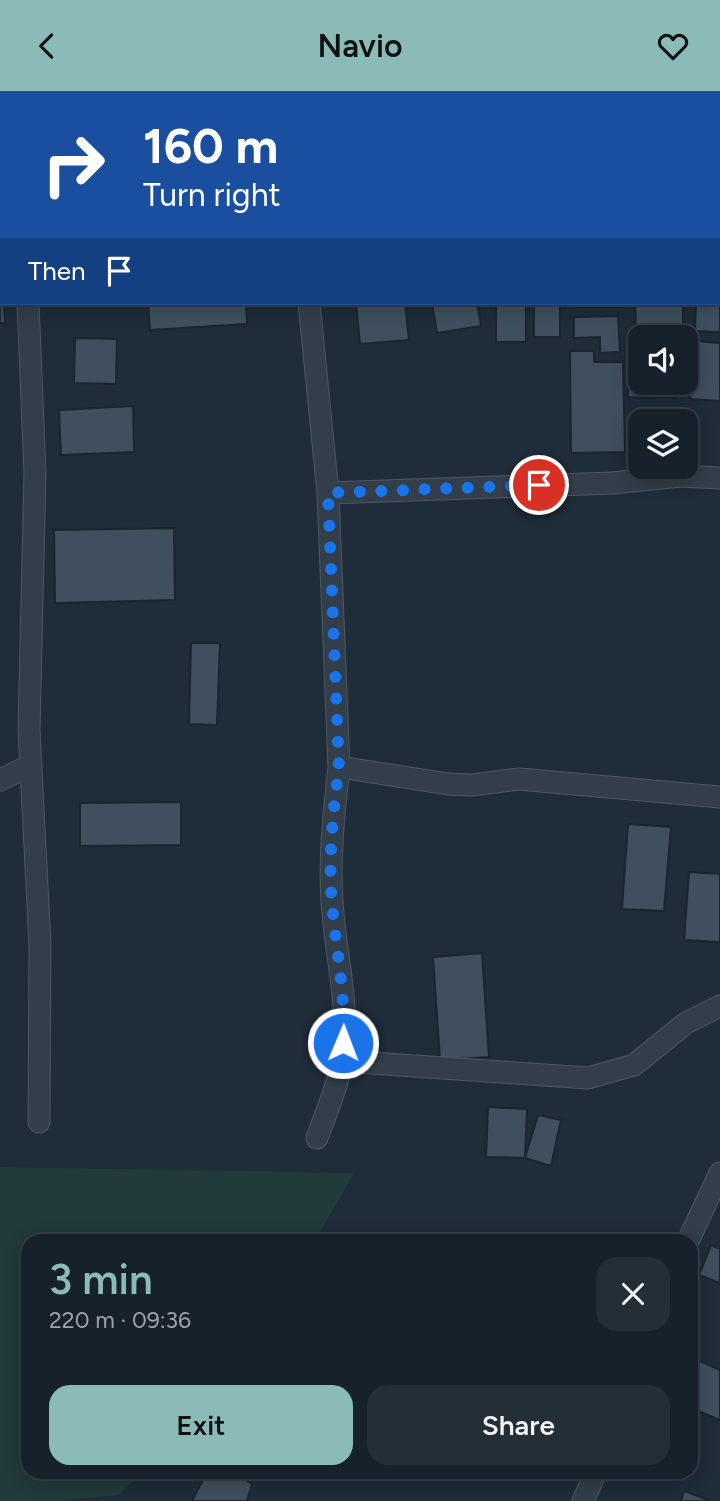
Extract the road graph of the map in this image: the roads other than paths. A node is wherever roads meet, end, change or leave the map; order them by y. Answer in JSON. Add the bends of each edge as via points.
{"nodes":[{"id":1,"x":28,"y":305,"type":"edge"},
{"id":2,"x":309,"y":305,"type":"edge"},
{"id":3,"x":720,"y":478,"type":"edge"},
{"id":4,"x":328,"y":493,"type":"junction"},
{"id":5,"x":31,"y":765,"type":"junction"},
{"id":6,"x":339,"y":767,"type":"junction"},
{"id":7,"x":0,"y":780,"type":"edge"},
{"id":8,"x":720,"y":797,"type":"edge"},
{"id":9,"x":720,"y":1006,"type":"edge"},
{"id":10,"x":342,"y":1061,"type":"junction"},
{"id":11,"x":39,"y":1122,"type":"dead end"},
{"id":12,"x":317,"y":1138,"type":"dead end"},
{"id":13,"x":720,"y":1173,"type":"edge"},
{"id":14,"x":691,"y":1234,"type":"edge"},
{"id":15,"x":593,"y":1479,"type":"edge"},
{"id":16,"x":583,"y":1501,"type":"edge"}],
"edges":[{"from":1,"to":5,"type":"street","via":[[35,473]]},
{"from":2,"to":4,"type":"street"},
{"from":3,"to":4,"type":"street"},
{"from":4,"to":6,"type":"street"},
{"from":5,"to":7,"type":"street"},
{"from":5,"to":11,"type":"street","via":[[40,944]]},
{"from":6,"to":8,"type":"street","via":[[448,784],[519,779]]},
{"from":6,"to":10,"type":"street","via":[[331,873],[342,968]]},
{"from":9,"to":10,"type":"street","via":[[686,1023],[634,1065],[589,1078]]},
{"from":10,"to":12,"type":"street"},
{"from":13,"to":14,"type":"street"},
{"from":15,"to":16,"type":"street"}]}
